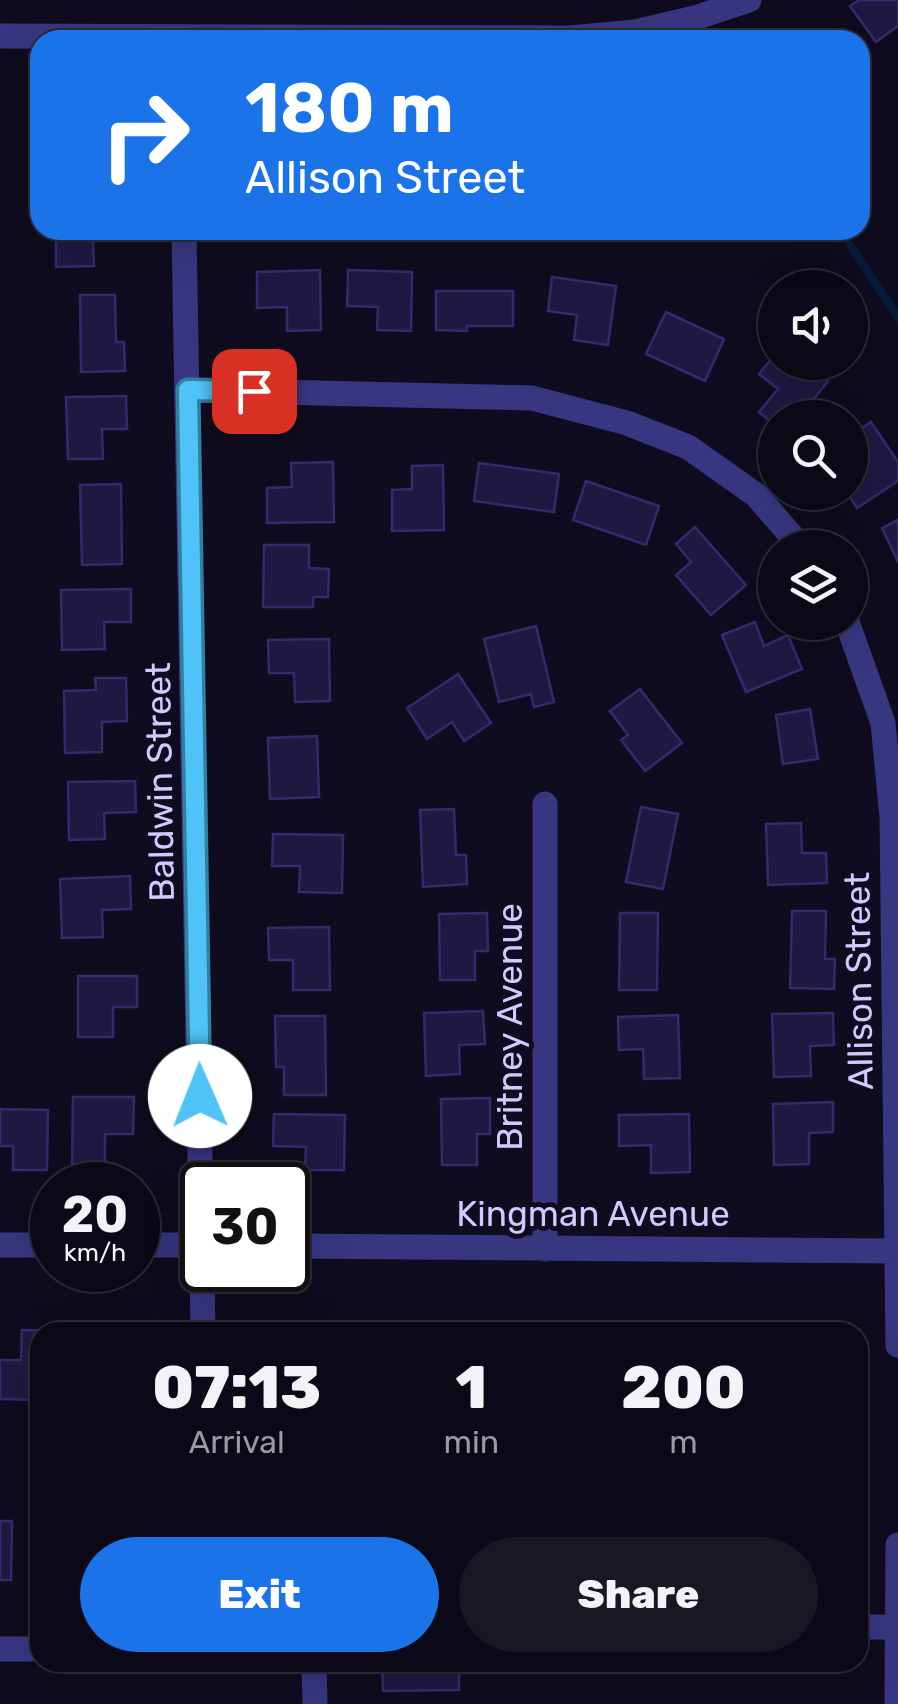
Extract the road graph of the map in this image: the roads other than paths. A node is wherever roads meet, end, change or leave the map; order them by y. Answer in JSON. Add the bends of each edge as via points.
{"nodes":[{"id":1,"x":749,"y":0,"type":"edge"},
{"id":2,"x":644,"y":30,"type":"edge"},
{"id":3,"x":0,"y":36,"type":"edge"},
{"id":4,"x":30,"y":36,"type":"edge"},
{"id":5,"x":184,"y":240,"type":"edge"},
{"id":6,"x":188,"y":390,"type":"junction"},
{"id":7,"x":786,"y":530,"type":"edge"},
{"id":8,"x":856,"y":640,"type":"edge"},
{"id":9,"x":545,"y":804,"type":"dead end"},
{"id":10,"x":201,"y":1162,"type":"edge"},
{"id":11,"x":0,"y":1245,"type":"edge"},
{"id":12,"x":30,"y":1245,"type":"edge"},
{"id":13,"x":310,"y":1246,"type":"edge"},
{"id":14,"x":545,"y":1249,"type":"junction"},
{"id":15,"x":897,"y":1251,"type":"edge"},
{"id":16,"x":203,"y":1292,"type":"edge"},
{"id":17,"x":203,"y":1322,"type":"edge"},
{"id":18,"x":898,"y":1345,"type":"edge"},
{"id":19,"x":898,"y":1546,"type":"edge"},
{"id":20,"x":868,"y":1627,"type":"edge"},
{"id":21,"x":898,"y":1627,"type":"edge"},
{"id":22,"x":0,"y":1649,"type":"edge"},
{"id":23,"x":30,"y":1649,"type":"edge"},
{"id":24,"x":314,"y":1672,"type":"edge"},
{"id":25,"x":315,"y":1704,"type":"edge"},
{"id":26,"x":897,"y":1704,"type":"edge"}],
"edges":[{"from":1,"to":2,"type":"street"},
{"from":3,"to":4,"type":"street"},
{"from":5,"to":6,"type":"street","name":"Baldwin Street"},
{"from":6,"to":7,"type":"street","via":[[532,398],[688,447],[756,495]]},
{"from":6,"to":10,"type":"street","name":"Baldwin Street"},
{"from":8,"to":15,"type":"street","name":"Allison Street","via":[[882,723],[892,817]]},
{"from":9,"to":14,"type":"street","name":"Britney Avenue"},
{"from":11,"to":12,"type":"street"},
{"from":13,"to":14,"type":"street","name":"Kingman Avenue"},
{"from":14,"to":15,"type":"street","name":"Kingman Avenue"},
{"from":15,"to":18,"type":"street","name":"Allison Street"},
{"from":16,"to":17,"type":"street","name":"Baldwin Street"},
{"from":19,"to":21,"type":"street"},
{"from":20,"to":21,"type":"street"},
{"from":21,"to":26,"type":"street"},
{"from":22,"to":23,"type":"street"},
{"from":24,"to":25,"type":"street"}]}
